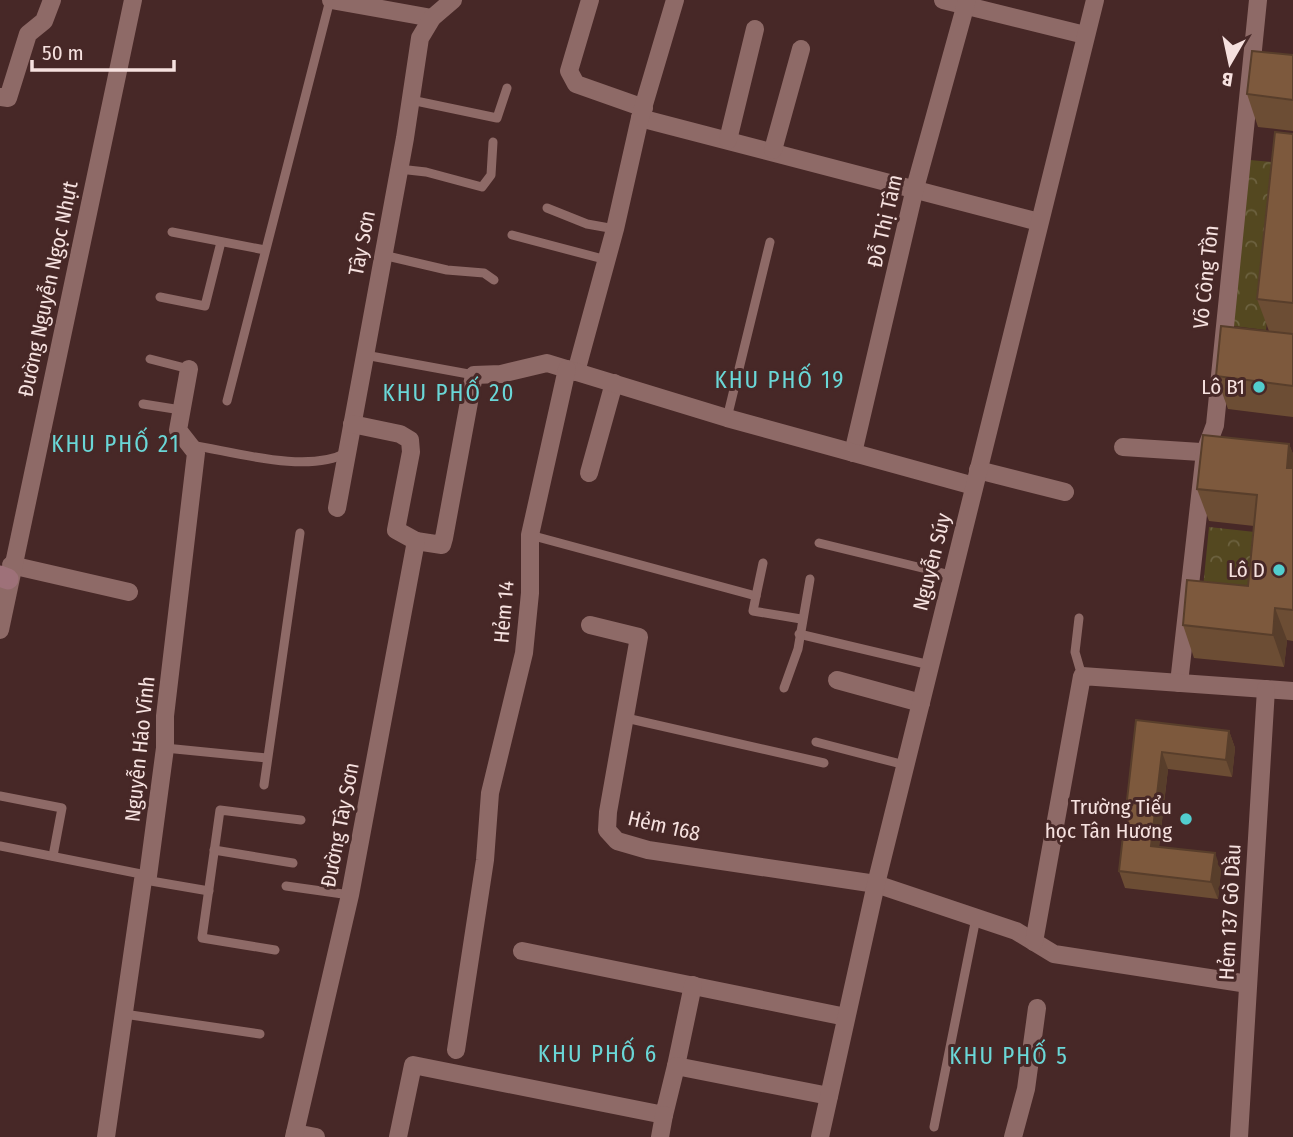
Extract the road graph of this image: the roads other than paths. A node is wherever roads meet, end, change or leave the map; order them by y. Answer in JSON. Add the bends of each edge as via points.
{"nodes":[{"id":1,"x":52,"y":0,"type":"edge"},
{"id":2,"x":133,"y":0,"type":"edge"},
{"id":3,"x":331,"y":0,"type":"edge"},
{"id":4,"x":453,"y":0,"type":"edge"},
{"id":5,"x":590,"y":0,"type":"edge"},
{"id":6,"x":675,"y":0,"type":"edge"},
{"id":7,"x":943,"y":0,"type":"edge"},
{"id":8,"x":1095,"y":0,"type":"edge"},
{"id":9,"x":1258,"y":0,"type":"edge"},
{"id":10,"x":966,"y":2,"type":"edge"},
{"id":11,"x":432,"y":18,"type":"junction"},
{"id":12,"x":755,"y":29,"type":"dead end"},
{"id":13,"x":1085,"y":35,"type":"junction"},
{"id":14,"x":801,"y":49,"type":"dead end"},
{"id":15,"x":1250,"y":71,"type":"junction"},
{"id":16,"x":1271,"y":73,"type":"edge"},
{"id":17,"x":507,"y":88,"type":"dead end"},
{"id":18,"x":4,"y":98,"type":"edge"},
{"id":19,"x":411,"y":100,"type":"junction"},
{"id":20,"x":642,"y":113,"type":"junction"},
{"id":21,"x":728,"y":140,"type":"junction"},
{"id":22,"x":493,"y":142,"type":"dead end"},
{"id":23,"x":774,"y":150,"type":"junction"},
{"id":24,"x":399,"y":169,"type":"junction"},
{"id":25,"x":915,"y":188,"type":"junction"},
{"id":26,"x":547,"y":208,"type":"dead end"},
{"id":27,"x":1039,"y":222,"type":"junction"},
{"id":28,"x":615,"y":229,"type":"junction"},
{"id":29,"x":172,"y":232,"type":"dead end"},
{"id":30,"x":512,"y":235,"type":"dead end"},
{"id":31,"x":220,"y":242,"type":"junction"},
{"id":32,"x":770,"y":242,"type":"dead end"},
{"id":33,"x":265,"y":250,"type":"junction"},
{"id":34,"x":383,"y":255,"type":"junction"},
{"id":35,"x":607,"y":260,"type":"junction"},
{"id":36,"x":494,"y":280,"type":"dead end"},
{"id":37,"x":160,"y":297,"type":"dead end"},
{"id":38,"x":365,"y":355,"type":"junction"},
{"id":39,"x":150,"y":359,"type":"dead end"},
{"id":40,"x":189,"y":369,"type":"joint"},
{"id":41,"x":571,"y":370,"type":"junction"},
{"id":42,"x":474,"y":375,"type":"junction"},
{"id":43,"x":614,"y":383,"type":"junction"},
{"id":44,"x":227,"y":401,"type":"dead end"},
{"id":45,"x":143,"y":404,"type":"dead end"},
{"id":46,"x":181,"y":410,"type":"junction"},
{"id":47,"x":727,"y":418,"type":"junction"},
{"id":48,"x":352,"y":424,"type":"junction"},
{"id":49,"x":187,"y":445,"type":"junction"},
{"id":50,"x":1123,"y":447,"type":"dead end"},
{"id":51,"x":1205,"y":452,"type":"junction"},
{"id":52,"x":346,"y":453,"type":"junction"},
{"id":53,"x":853,"y":453,"type":"junction"},
{"id":54,"x":1230,"y":453,"type":"edge"},
{"id":55,"x":589,"y":472,"type":"dead end"},
{"id":56,"x":976,"y":478,"type":"junction"},
{"id":57,"x":1065,"y":492,"type":"dead end"},
{"id":58,"x":337,"y":508,"type":"dead end"},
{"id":59,"x":300,"y":533,"type":"dead end"},
{"id":60,"x":530,"y":534,"type":"junction"},
{"id":61,"x":416,"y":541,"type":"junction"},
{"id":62,"x":819,"y":543,"type":"dead end"},
{"id":63,"x":763,"y":563,"type":"dead end"},
{"id":64,"x":7,"y":573,"type":"edge"},
{"id":65,"x":951,"y":575,"type":"junction"},
{"id":66,"x":810,"y":579,"type":"dead end"},
{"id":67,"x":130,"y":592,"type":"dead end"},
{"id":68,"x":756,"y":596,"type":"junction"},
{"id":69,"x":1079,"y":618,"type":"dead end"},
{"id":70,"x":801,"y":619,"type":"junction"},
{"id":71,"x":590,"y":625,"type":"dead end"},
{"id":72,"x":0,"y":630,"type":"edge"},
{"id":73,"x":799,"y":634,"type":"junction"},
{"id":74,"x":930,"y":665,"type":"junction"},
{"id":75,"x":1082,"y":676,"type":"junction"},
{"id":76,"x":837,"y":680,"type":"dead end"},
{"id":77,"x":1179,"y":683,"type":"junction"},
{"id":78,"x":784,"y":688,"type":"dead end"},
{"id":79,"x":1266,"y":689,"type":"junction"},
{"id":80,"x":1293,"y":691,"type":"edge"},
{"id":81,"x":920,"y":702,"type":"junction"},
{"id":82,"x":626,"y":718,"type":"junction"},
{"id":83,"x":816,"y":742,"type":"dead end"},
{"id":84,"x":165,"y":748,"type":"junction"},
{"id":85,"x":267,"y":758,"type":"junction"},
{"id":86,"x":824,"y":763,"type":"dead end"},
{"id":87,"x":905,"y":765,"type":"junction"},
{"id":88,"x":264,"y":785,"type":"dead end"},
{"id":89,"x":0,"y":796,"type":"edge"},
{"id":90,"x":301,"y":820,"type":"dead end"},
{"id":91,"x":0,"y":846,"type":"edge"},
{"id":92,"x":214,"y":850,"type":"junction"},
{"id":93,"x":53,"y":856,"type":"junction"},
{"id":94,"x":293,"y":863,"type":"dead end"},
{"id":95,"x":146,"y":878,"type":"junction"},
{"id":96,"x":876,"y":884,"type":"junction"},
{"id":97,"x":286,"y":886,"type":"dead end"},
{"id":98,"x":209,"y":891,"type":"junction"},
{"id":99,"x":350,"y":895,"type":"junction"},
{"id":100,"x":976,"y":918,"type":"junction"},
{"id":101,"x":1034,"y":942,"type":"junction"},
{"id":102,"x":275,"y":950,"type":"dead end"},
{"id":103,"x":522,"y":951,"type":"dead end"},
{"id":104,"x":1248,"y":984,"type":"junction"},
{"id":105,"x":693,"y":985,"type":"junction"},
{"id":106,"x":1037,"y":1008,"type":"dead end"},
{"id":107,"x":124,"y":1014,"type":"junction"},
{"id":108,"x":846,"y":1017,"type":"junction"},
{"id":109,"x":260,"y":1034,"type":"dead end"},
{"id":110,"x":456,"y":1050,"type":"dead end"},
{"id":111,"x":676,"y":1066,"type":"junction"},
{"id":112,"x":829,"y":1096,"type":"junction"},
{"id":113,"x":664,"y":1115,"type":"junction"},
{"id":114,"x":934,"y":1127,"type":"dead end"},
{"id":115,"x":295,"y":1135,"type":"edge"},
{"id":116,"x":106,"y":1137,"type":"edge"},
{"id":117,"x":316,"y":1137,"type":"edge"},
{"id":118,"x":398,"y":1137,"type":"edge"},
{"id":119,"x":660,"y":1137,"type":"edge"},
{"id":120,"x":820,"y":1137,"type":"edge"},
{"id":121,"x":1013,"y":1137,"type":"edge"},
{"id":122,"x":1240,"y":1137,"type":"edge"}],
"edges":[{"from":1,"to":18,"type":"street","via":[[44,21],[28,34]]},
{"from":2,"to":64,"type":"street","name":"Đường Nguyễn Ngọc Nhựt"},
{"from":3,"to":11,"type":"street"},
{"from":3,"to":33,"type":"lane"},
{"from":4,"to":11,"type":"street","name":"Tây Sơn"},
{"from":5,"to":20,"type":"street","via":[[569,71],[571,79]]},
{"from":6,"to":20,"type":"street","name":"Hẻm 14"},
{"from":7,"to":10,"type":"street"},
{"from":8,"to":13,"type":"street","name":"Nguyễn Súy"},
{"from":9,"to":15,"type":"street","name":"Võ Công Tồn"},
{"from":10,"to":13,"type":"street"},
{"from":10,"to":25,"type":"street","name":"Đỗ Thị Tâm"},
{"from":11,"to":19,"type":"street","name":"Tây Sơn","via":[[420,38]]},
{"from":12,"to":21,"type":"street"},
{"from":13,"to":27,"type":"street","name":"Nguyễn Súy"},
{"from":14,"to":23,"type":"street"},
{"from":15,"to":16,"type":"street"},
{"from":15,"to":51,"type":"street","name":"Võ Công Tồn","via":[[1215,425]]},
{"from":17,"to":19,"type":"lane","via":[[497,118]]},
{"from":19,"to":24,"type":"street","name":"Tây Sơn"},
{"from":20,"to":21,"type":"street"},
{"from":20,"to":28,"type":"street","name":"Hẻm 14"},
{"from":21,"to":23,"type":"street"},
{"from":22,"to":24,"type":"lane","via":[[491,175],[482,187]]},
{"from":23,"to":25,"type":"street"},
{"from":24,"to":34,"type":"street","name":"Tây Sơn"},
{"from":25,"to":27,"type":"street"},
{"from":25,"to":53,"type":"street","name":"Đỗ Thị Tâm"},
{"from":26,"to":28,"type":"lane"},
{"from":27,"to":56,"type":"street","name":"Nguyễn Súy"},
{"from":28,"to":35,"type":"street","name":"Hẻm 14"},
{"from":29,"to":31,"type":"lane"},
{"from":30,"to":35,"type":"lane"},
{"from":31,"to":33,"type":"lane"},
{"from":31,"to":37,"type":"lane","via":[[205,306]]},
{"from":32,"to":47,"type":"lane"},
{"from":33,"to":44,"type":"lane"},
{"from":34,"to":36,"type":"lane","via":[[447,271],[484,273]]},
{"from":34,"to":38,"type":"street","name":"Tây Sơn"},
{"from":35,"to":41,"type":"street","name":"Hẻm 14"},
{"from":38,"to":42,"type":"lane"},
{"from":38,"to":48,"type":"street","name":"Tây Sơn"},
{"from":39,"to":40,"type":"lane"},
{"from":40,"to":46,"type":"street","name":"Nguyễn Háo Vĩnh"},
{"from":41,"to":42,"type":"street","via":[[547,363]]},
{"from":41,"to":43,"type":"street"},
{"from":41,"to":60,"type":"street","name":"Hẻm 14"},
{"from":42,"to":61,"type":"street","via":[[442,545]]},
{"from":43,"to":47,"type":"street"},
{"from":43,"to":55,"type":"street"},
{"from":45,"to":46,"type":"lane"},
{"from":46,"to":49,"type":"street","name":"Nguyễn Háo Vĩnh","via":[[178,430]]},
{"from":47,"to":53,"type":"street"},
{"from":48,"to":52,"type":"street","name":"Tây Sơn"},
{"from":48,"to":61,"type":"street","via":[[410,440],[396,530]]},
{"from":49,"to":52,"type":"lane","via":[[305,463],[330,461]]},
{"from":49,"to":84,"type":"street","name":"Nguyễn Háo Vĩnh","via":[[196,453]]},
{"from":50,"to":51,"type":"street"},
{"from":51,"to":54,"type":"street"},
{"from":51,"to":77,"type":"street","name":"Võ Công Tồn"},
{"from":52,"to":58,"type":"street","name":"Tây Sơn"},
{"from":53,"to":56,"type":"street"},
{"from":56,"to":57,"type":"street"},
{"from":56,"to":65,"type":"street","name":"Nguyễn Súy"},
{"from":59,"to":85,"type":"lane"},
{"from":60,"to":68,"type":"lane"},
{"from":60,"to":110,"type":"street","name":"Hẻm 14","via":[[524,653],[490,793],[485,860]]},
{"from":61,"to":99,"type":"street","name":"Đường Tây Sơn"},
{"from":62,"to":65,"type":"lane"},
{"from":63,"to":68,"type":"lane"},
{"from":64,"to":67,"type":"street"},
{"from":64,"to":72,"type":"street","name":"Đường Nguyễn Ngọc Nhựt"},
{"from":65,"to":74,"type":"street","name":"Nguyễn Súy"},
{"from":66,"to":70,"type":"lane"},
{"from":68,"to":70,"type":"lane","via":[[753,611]]},
{"from":69,"to":75,"type":"lane","via":[[1075,652]]},
{"from":70,"to":73,"type":"lane"},
{"from":71,"to":82,"type":"street","name":"Hẻm 168","via":[[639,637]]},
{"from":73,"to":74,"type":"lane"},
{"from":73,"to":78,"type":"lane"},
{"from":74,"to":81,"type":"street","name":"Nguyễn Súy"},
{"from":75,"to":77,"type":"street"},
{"from":75,"to":101,"type":"street"},
{"from":76,"to":81,"type":"street"},
{"from":77,"to":79,"type":"street"},
{"from":79,"to":80,"type":"street"},
{"from":79,"to":104,"type":"street","name":"Hẻm 137 Gò Dầu"},
{"from":81,"to":87,"type":"street","name":"Nguyễn Súy"},
{"from":82,"to":86,"type":"lane"},
{"from":82,"to":96,"type":"street","name":"Hẻm 168","via":[[608,812],[607,830],[617,841]]},
{"from":83,"to":87,"type":"lane"},
{"from":84,"to":85,"type":"lane"},
{"from":84,"to":95,"type":"street","name":"Nguyễn Háo Vĩnh"},
{"from":85,"to":88,"type":"lane"},
{"from":87,"to":96,"type":"street","name":"Nguyễn Súy"},
{"from":89,"to":93,"type":"lane","via":[[62,808]]},
{"from":90,"to":92,"type":"lane","via":[[220,810]]},
{"from":91,"to":93,"type":"lane"},
{"from":92,"to":94,"type":"lane"},
{"from":92,"to":98,"type":"lane"},
{"from":93,"to":95,"type":"lane"},
{"from":95,"to":98,"type":"lane"},
{"from":95,"to":107,"type":"street","name":"Nguyễn Háo Vĩnh"},
{"from":96,"to":100,"type":"street","name":"Hẻm 168"},
{"from":96,"to":108,"type":"street","name":"Nguyễn Súy"},
{"from":97,"to":99,"type":"lane"},
{"from":98,"to":102,"type":"lane","via":[[202,939]]},
{"from":99,"to":115,"type":"street","name":"Đường Tây Sơn"},
{"from":100,"to":101,"type":"street","name":"Hẻm 168"},
{"from":100,"to":114,"type":"lane"},
{"from":101,"to":104,"type":"street","name":"Hẻm 168","via":[[1054,954]]},
{"from":103,"to":105,"type":"street"},
{"from":104,"to":122,"type":"street","name":"Hẻm 137 Gò Dầu"},
{"from":105,"to":108,"type":"street"},
{"from":105,"to":111,"type":"street"},
{"from":106,"to":121,"type":"street","via":[[1027,1089]]},
{"from":107,"to":109,"type":"lane"},
{"from":107,"to":116,"type":"street","name":"Nguyễn Háo Vĩnh"},
{"from":108,"to":112,"type":"street","name":"Nguyễn Súy"},
{"from":111,"to":112,"type":"street"},
{"from":111,"to":113,"type":"street"},
{"from":112,"to":120,"type":"street","name":"Nguyễn Súy"},
{"from":113,"to":118,"type":"street","via":[[413,1065]]},
{"from":113,"to":119,"type":"street"},
{"from":115,"to":117,"type":"street"}]}
